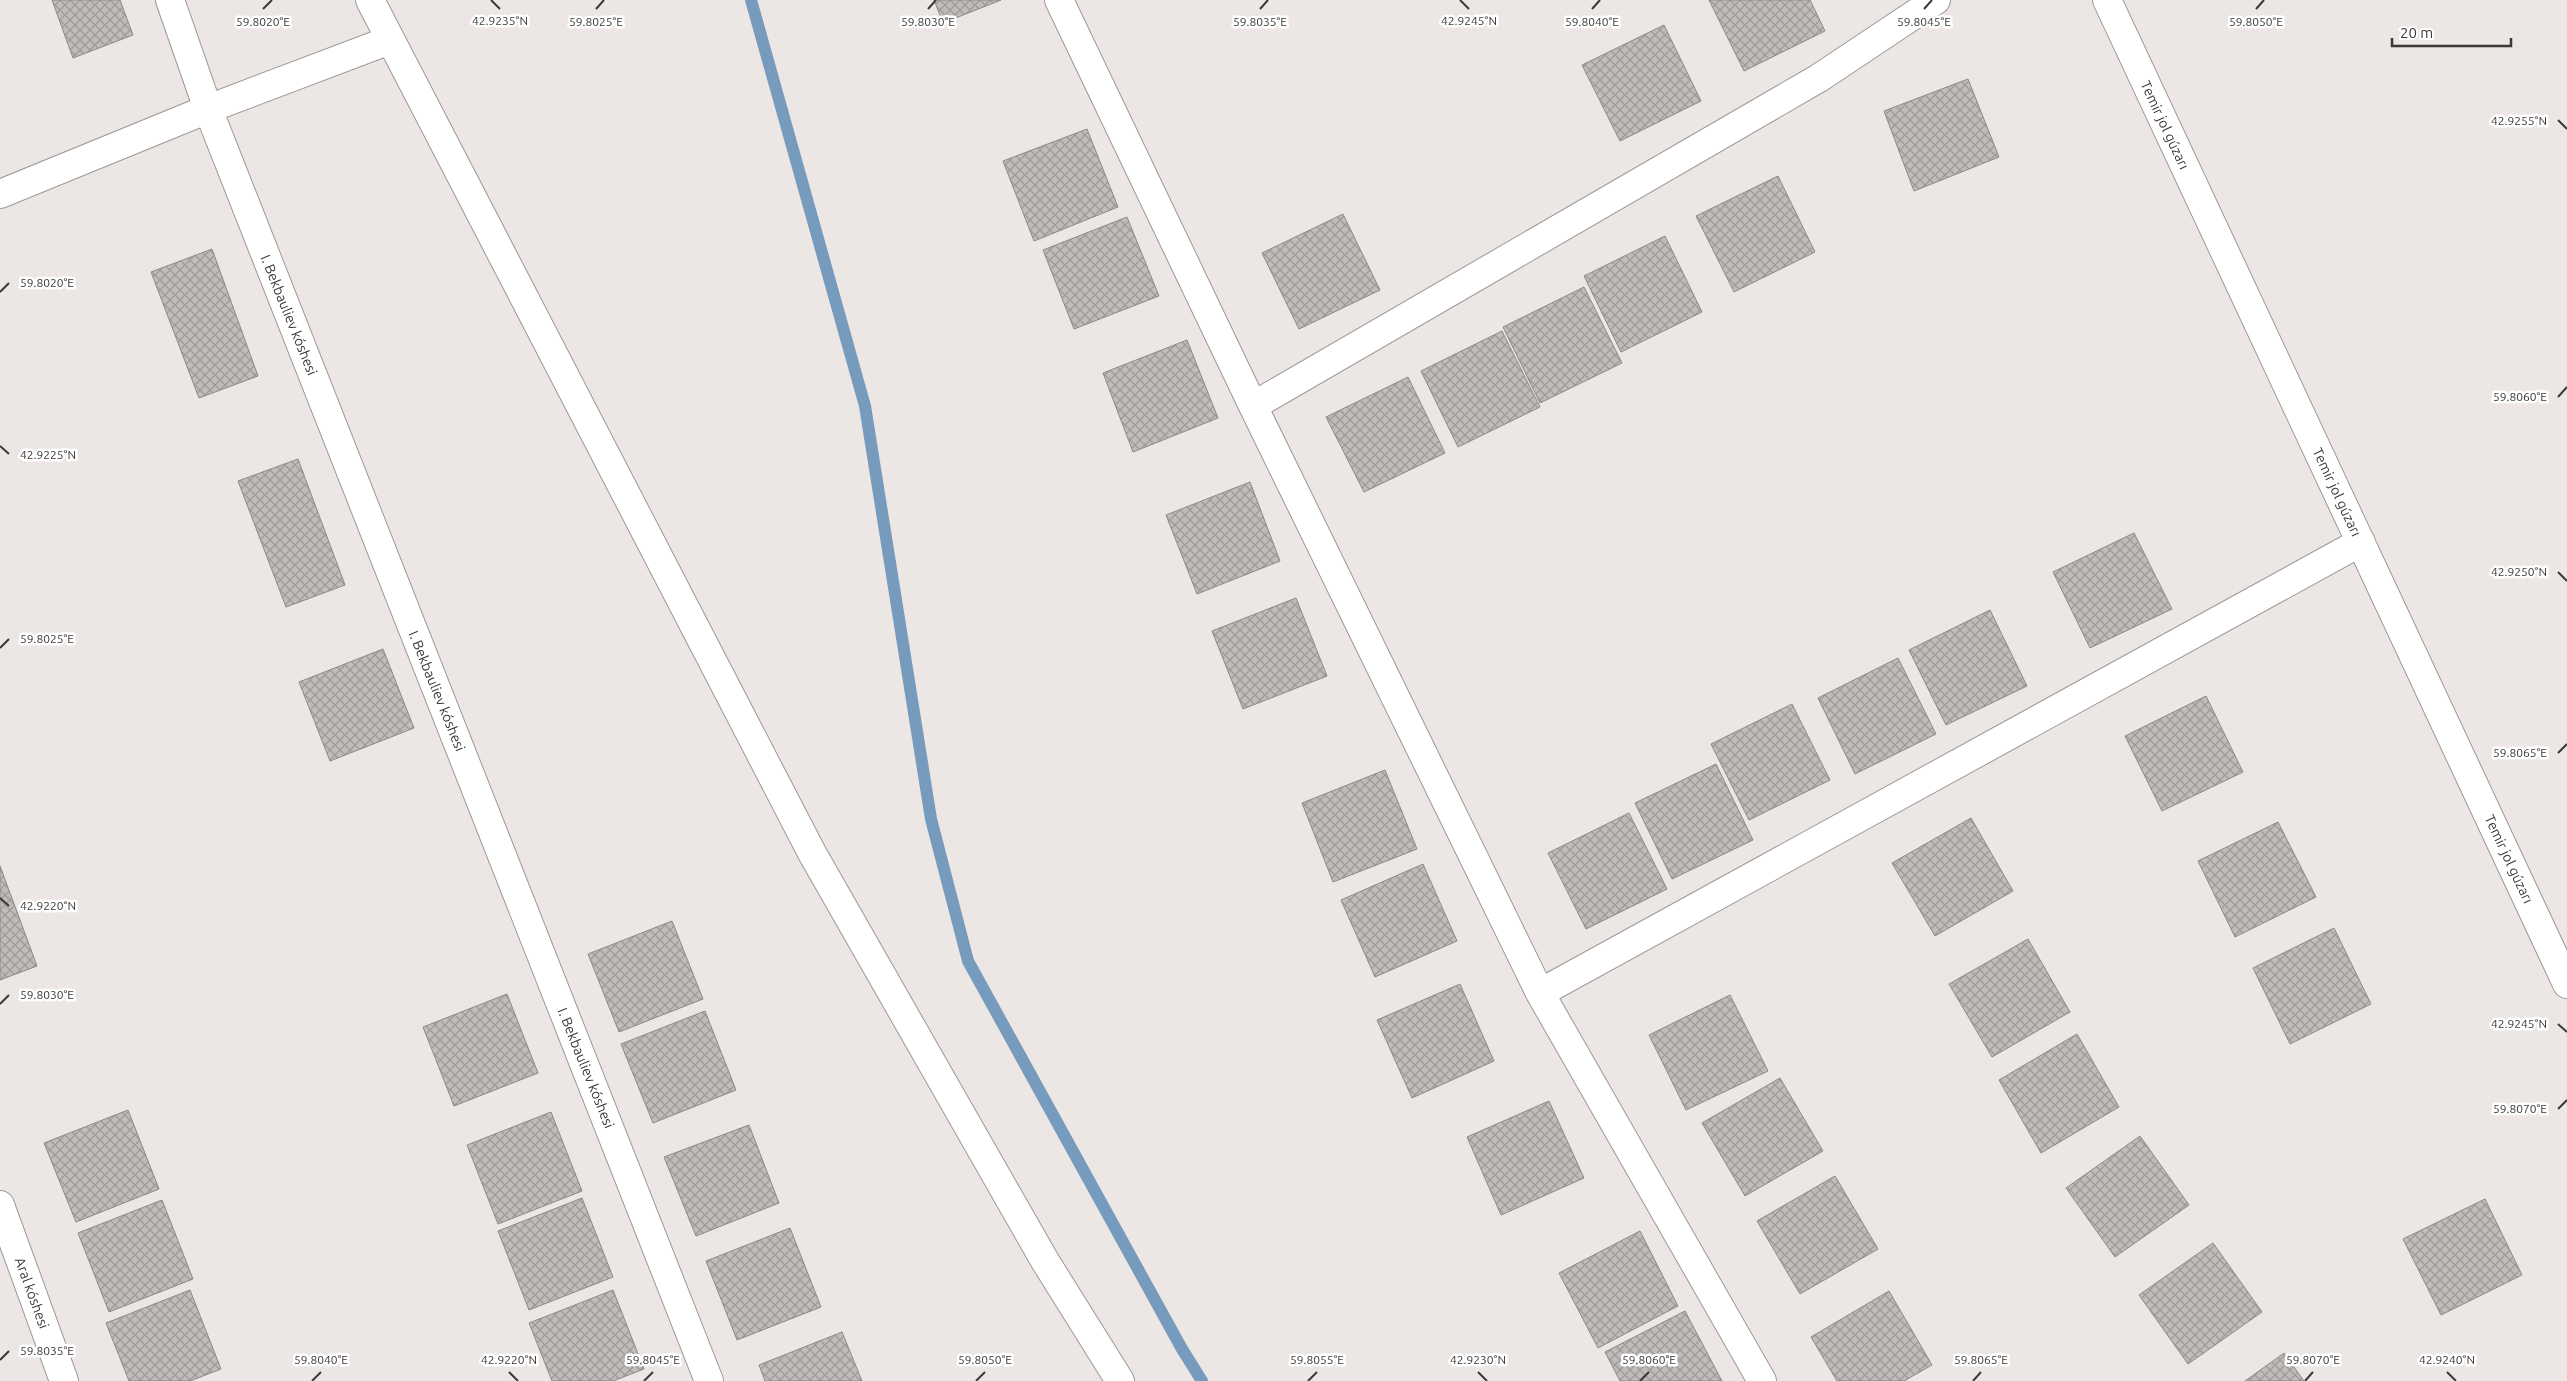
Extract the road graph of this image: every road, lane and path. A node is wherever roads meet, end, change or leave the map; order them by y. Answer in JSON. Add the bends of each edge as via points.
{"nodes":[{"id":1,"x":170,"y":0,"type":"edge"},
{"id":2,"x":370,"y":0,"type":"edge"},
{"id":3,"x":1059,"y":0,"type":"edge"},
{"id":4,"x":1936,"y":0,"type":"edge"},
{"id":5,"x":2107,"y":0,"type":"edge"},
{"id":6,"x":390,"y":40,"type":"junction"},
{"id":7,"x":208,"y":109,"type":"junction"},
{"id":8,"x":0,"y":194,"type":"edge"},
{"id":9,"x":1253,"y":406,"type":"junction"},
{"id":10,"x":2361,"y":542,"type":"junction"},
{"id":11,"x":2567,"y":984,"type":"edge"},
{"id":12,"x":1540,"y":993,"type":"junction"},
{"id":13,"x":0,"y":1205,"type":"edge"},
{"id":14,"x":64,"y":1381,"type":"edge"},
{"id":15,"x":709,"y":1381,"type":"edge"},
{"id":16,"x":1120,"y":1381,"type":"edge"},
{"id":17,"x":1762,"y":1381,"type":"edge"}],
"edges":[{"from":1,"to":7,"type":"street","name":"I. Bekbauliev kóshesi"},
{"from":2,"to":6,"type":"street"},
{"from":3,"to":9,"type":"street"},
{"from":4,"to":9,"type":"street","via":[[1818,78]]},
{"from":5,"to":10,"type":"street","name":"Temir jol gúzarı"},
{"from":6,"to":7,"type":"street"},
{"from":6,"to":16,"type":"street","via":[[812,854],[1045,1261]]},
{"from":7,"to":8,"type":"street"},
{"from":7,"to":15,"type":"street","name":"I. Bekbauliev kóshesi"},
{"from":9,"to":12,"type":"street"},
{"from":10,"to":11,"type":"street","name":"Temir jol gúzarı"},
{"from":10,"to":12,"type":"street"},
{"from":12,"to":17,"type":"street"},
{"from":13,"to":14,"type":"street","name":"Aral kóshesi"}]}
